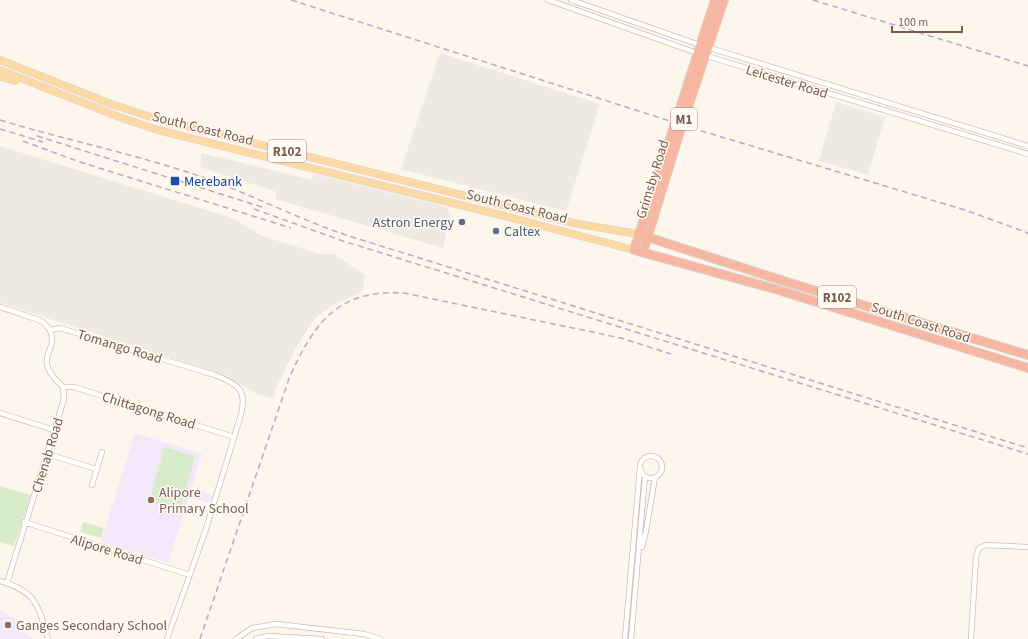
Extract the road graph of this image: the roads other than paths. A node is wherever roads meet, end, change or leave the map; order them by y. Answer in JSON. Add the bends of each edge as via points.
{"nodes":[{"id":1,"x":548,"y":0,"type":"edge"},
{"id":2,"x":571,"y":0,"type":"edge"},
{"id":3,"x":715,"y":0,"type":"edge"},
{"id":4,"x":724,"y":0,"type":"edge"},
{"id":5,"x":702,"y":50,"type":"junction"},
{"id":6,"x":0,"y":55,"type":"edge"},
{"id":7,"x":0,"y":60,"type":"edge"},
{"id":8,"x":777,"y":69,"type":"junction"},
{"id":9,"x":0,"y":70,"type":"edge"},
{"id":10,"x":28,"y":70,"type":"junction"},
{"id":11,"x":0,"y":76,"type":"edge"},
{"id":12,"x":775,"y":77,"type":"junction"},
{"id":13,"x":33,"y":84,"type":"junction"},
{"id":14,"x":85,"y":93,"type":"junction"},
{"id":15,"x":82,"y":103,"type":"junction"},
{"id":16,"x":206,"y":131,"type":"junction"},
{"id":17,"x":983,"y":132,"type":"junction"},
{"id":18,"x":981,"y":139,"type":"junction"},
{"id":19,"x":203,"y":142,"type":"junction"},
{"id":20,"x":1028,"y":146,"type":"edge"},
{"id":21,"x":1028,"y":154,"type":"edge"},
{"id":22,"x":319,"y":159,"type":"junction"},
{"id":23,"x":316,"y":169,"type":"junction"},
{"id":24,"x":378,"y":174,"type":"junction"},
{"id":25,"x":401,"y":180,"type":"junction"},
{"id":26,"x":376,"y":184,"type":"junction"},
{"id":27,"x":439,"y":189,"type":"junction"},
{"id":28,"x":399,"y":190,"type":"junction"},
{"id":29,"x":437,"y":199,"type":"junction"},
{"id":30,"x":497,"y":204,"type":"junction"},
{"id":31,"x":493,"y":213,"type":"junction"},
{"id":32,"x":591,"y":226,"type":"junction"},
{"id":33,"x":638,"y":234,"type":"junction"},
{"id":34,"x":588,"y":237,"type":"junction"},
{"id":35,"x":648,"y":237,"type":"junction"},
{"id":36,"x":634,"y":250,"type":"junction"},
{"id":37,"x":644,"y":252,"type":"junction"},
{"id":38,"x":0,"y":308,"type":"edge"},
{"id":39,"x":50,"y":330,"type":"junction"},
{"id":40,"x":950,"y":332,"type":"junction"},
{"id":41,"x":946,"y":344,"type":"junction"},
{"id":42,"x":1028,"y":354,"type":"edge"},
{"id":43,"x":1028,"y":368,"type":"edge"},
{"id":44,"x":63,"y":386,"type":"junction"},
{"id":45,"x":0,"y":413,"type":"edge"},
{"id":46,"x":54,"y":430,"type":"junction"},
{"id":47,"x":234,"y":437,"type":"junction"},
{"id":48,"x":102,"y":452,"type":"dead end"},
{"id":49,"x":47,"y":454,"type":"junction"},
{"id":50,"x":640,"y":467,"type":"junction"},
{"id":51,"x":96,"y":469,"type":"junction"},
{"id":52,"x":645,"y":476,"type":"junction"},
{"id":53,"x":655,"y":477,"type":"junction"},
{"id":54,"x":92,"y":485,"type":"dead end"},
{"id":55,"x":24,"y":522,"type":"junction"},
{"id":56,"x":1028,"y":547,"type":"edge"},
{"id":57,"x":639,"y":556,"type":"junction"},
{"id":58,"x":190,"y":575,"type":"junction"},
{"id":59,"x":0,"y":582,"type":"edge"},
{"id":60,"x":7,"y":583,"type":"junction"},
{"id":61,"x":48,"y":639,"type":"edge"},
{"id":62,"x":167,"y":639,"type":"edge"},
{"id":63,"x":236,"y":639,"type":"edge"},
{"id":64,"x":256,"y":639,"type":"edge"},
{"id":65,"x":322,"y":639,"type":"edge"},
{"id":66,"x":380,"y":639,"type":"edge"},
{"id":67,"x":626,"y":639,"type":"edge"},
{"id":68,"x":631,"y":639,"type":"edge"},
{"id":69,"x":971,"y":639,"type":"edge"}],
"edges":[{"from":1,"to":5,"type":"street","name":"Leicester Road"},
{"from":2,"to":5,"type":"street","name":"Leicester Road"},
{"from":3,"to":5,"type":"highway","name":"Grimsby Road","number":"M1"},
{"from":4,"to":5,"type":"highway","name":"Grimsby Road","number":"M1"},
{"from":5,"to":8,"type":"street","name":"Leicester Road"},
{"from":5,"to":12,"type":"street","name":"Leicester Road"},
{"from":5,"to":33,"type":"highway","name":"Grimsby Road","number":"M1"},
{"from":5,"to":35,"type":"highway","name":"Grimsby Road","number":"M1"},
{"from":6,"to":10,"type":"main road"},
{"from":7,"to":10,"type":"main road","name":"South Coast Road","number":"R102"},
{"from":8,"to":12,"type":"street"},
{"from":8,"to":17,"type":"street","name":"Leicester Road"},
{"from":9,"to":13,"type":"main road","name":"South Coast Road","number":"R102"},
{"from":10,"to":14,"type":"main road","name":"South Coast Road","number":"R102"},
{"from":11,"to":13,"type":"main road"},
{"from":12,"to":18,"type":"street","name":"Leicester Road"},
{"from":13,"to":15,"type":"main road","name":"South Coast Road","number":"R102"},
{"from":14,"to":15,"type":"main road"},
{"from":14,"to":16,"type":"main road","name":"South Coast Road","number":"R102","via":[[154,118]]},
{"from":15,"to":19,"type":"main road","name":"South Coast Road","number":"R102","via":[[145,126]]},
{"from":16,"to":19,"type":"main road"},
{"from":16,"to":22,"type":"main road","name":"South Coast Road","number":"R102"},
{"from":17,"to":18,"type":"street"},
{"from":17,"to":20,"type":"street","name":"Leicester Road"},
{"from":18,"to":21,"type":"street","name":"Leicester Road"},
{"from":19,"to":23,"type":"main road","name":"South Coast Road","number":"R102"},
{"from":22,"to":23,"type":"main road"},
{"from":22,"to":24,"type":"main road","name":"South Coast Road","number":"R102"},
{"from":23,"to":26,"type":"main road","name":"South Coast Road","number":"R102"},
{"from":24,"to":25,"type":"main road","name":"South Coast Road","number":"R102"},
{"from":24,"to":26,"type":"main road"},
{"from":25,"to":27,"type":"main road","name":"South Coast Road","number":"R102"},
{"from":25,"to":28,"type":"main road"},
{"from":26,"to":28,"type":"main road","name":"South Coast Road","number":"R102"},
{"from":27,"to":29,"type":"main road"},
{"from":27,"to":30,"type":"main road","name":"South Coast Road","number":"R102"},
{"from":28,"to":29,"type":"main road","name":"South Coast Road","number":"R102"},
{"from":29,"to":31,"type":"main road","name":"South Coast Road","number":"R102"},
{"from":30,"to":31,"type":"main road"},
{"from":30,"to":32,"type":"main road","name":"South Coast Road","number":"R102"},
{"from":31,"to":34,"type":"main road","name":"South Coast Road","number":"R102"},
{"from":32,"to":33,"type":"main road","name":"South Coast Road","number":"R102"},
{"from":32,"to":34,"type":"main road"},
{"from":33,"to":35,"type":"highway","name":"South Coast Road","number":"R102"},
{"from":33,"to":36,"type":"highway","name":"Grimsby Road","number":"M1"},
{"from":34,"to":36,"type":"main road","name":"South Coast Road","number":"R102"},
{"from":35,"to":37,"type":"highway","name":"Grimsby Road","number":"M1"},
{"from":35,"to":40,"type":"highway","name":"South Coast Road","number":"R102"},
{"from":36,"to":37,"type":"highway","name":"South Coast Road","number":"R102"},
{"from":37,"to":41,"type":"highway","name":"South Coast Road","number":"R102","via":[[774,289]]},
{"from":38,"to":39,"type":"street","via":[[39,320]]},
{"from":39,"to":44,"type":"street","via":[[52,339],[46,361],[47,367],[50,375]]},
{"from":39,"to":47,"type":"street","name":"Tomango Road","via":[[60,328],[231,382],[240,390],[244,403]]},
{"from":40,"to":41,"type":"highway"},
{"from":40,"to":42,"type":"highway","name":"South Coast Road","number":"R102"},
{"from":41,"to":43,"type":"highway","name":"South Coast Road","number":"R102"},
{"from":44,"to":46,"type":"street","name":"Chenab Road","via":[[64,399]]},
{"from":44,"to":47,"type":"street","name":"Chittagong Road","via":[[74,387]]},
{"from":45,"to":46,"type":"street"},
{"from":46,"to":49,"type":"street","name":"Chenab Road"},
{"from":47,"to":58,"type":"street"},
{"from":48,"to":51,"type":"street"},
{"from":49,"to":51,"type":"street"},
{"from":49,"to":55,"type":"street","name":"Chenab Road"},
{"from":50,"to":52,"type":"street"},
{"from":50,"to":53,"type":"street","via":[[642,460],[648,456],[658,458],[662,468]]},
{"from":50,"to":67,"type":"street"},
{"from":51,"to":54,"type":"street"},
{"from":52,"to":53,"type":"street"},
{"from":52,"to":57,"type":"street"},
{"from":53,"to":57,"type":"street"},
{"from":55,"to":58,"type":"street","name":"Alipore Road"},
{"from":55,"to":60,"type":"street","name":"Chenab Road"},
{"from":56,"to":69,"type":"street","via":[[986,545],[977,551]]},
{"from":57,"to":68,"type":"street"},
{"from":58,"to":62,"type":"street"},
{"from":59,"to":60,"type":"street"},
{"from":60,"to":61,"type":"street","via":[[23,590],[33,599]]},
{"from":63,"to":66,"type":"street","via":[[252,628],[276,624],[364,634]]},
{"from":64,"to":65,"type":"street","via":[[267,636]]}]}
